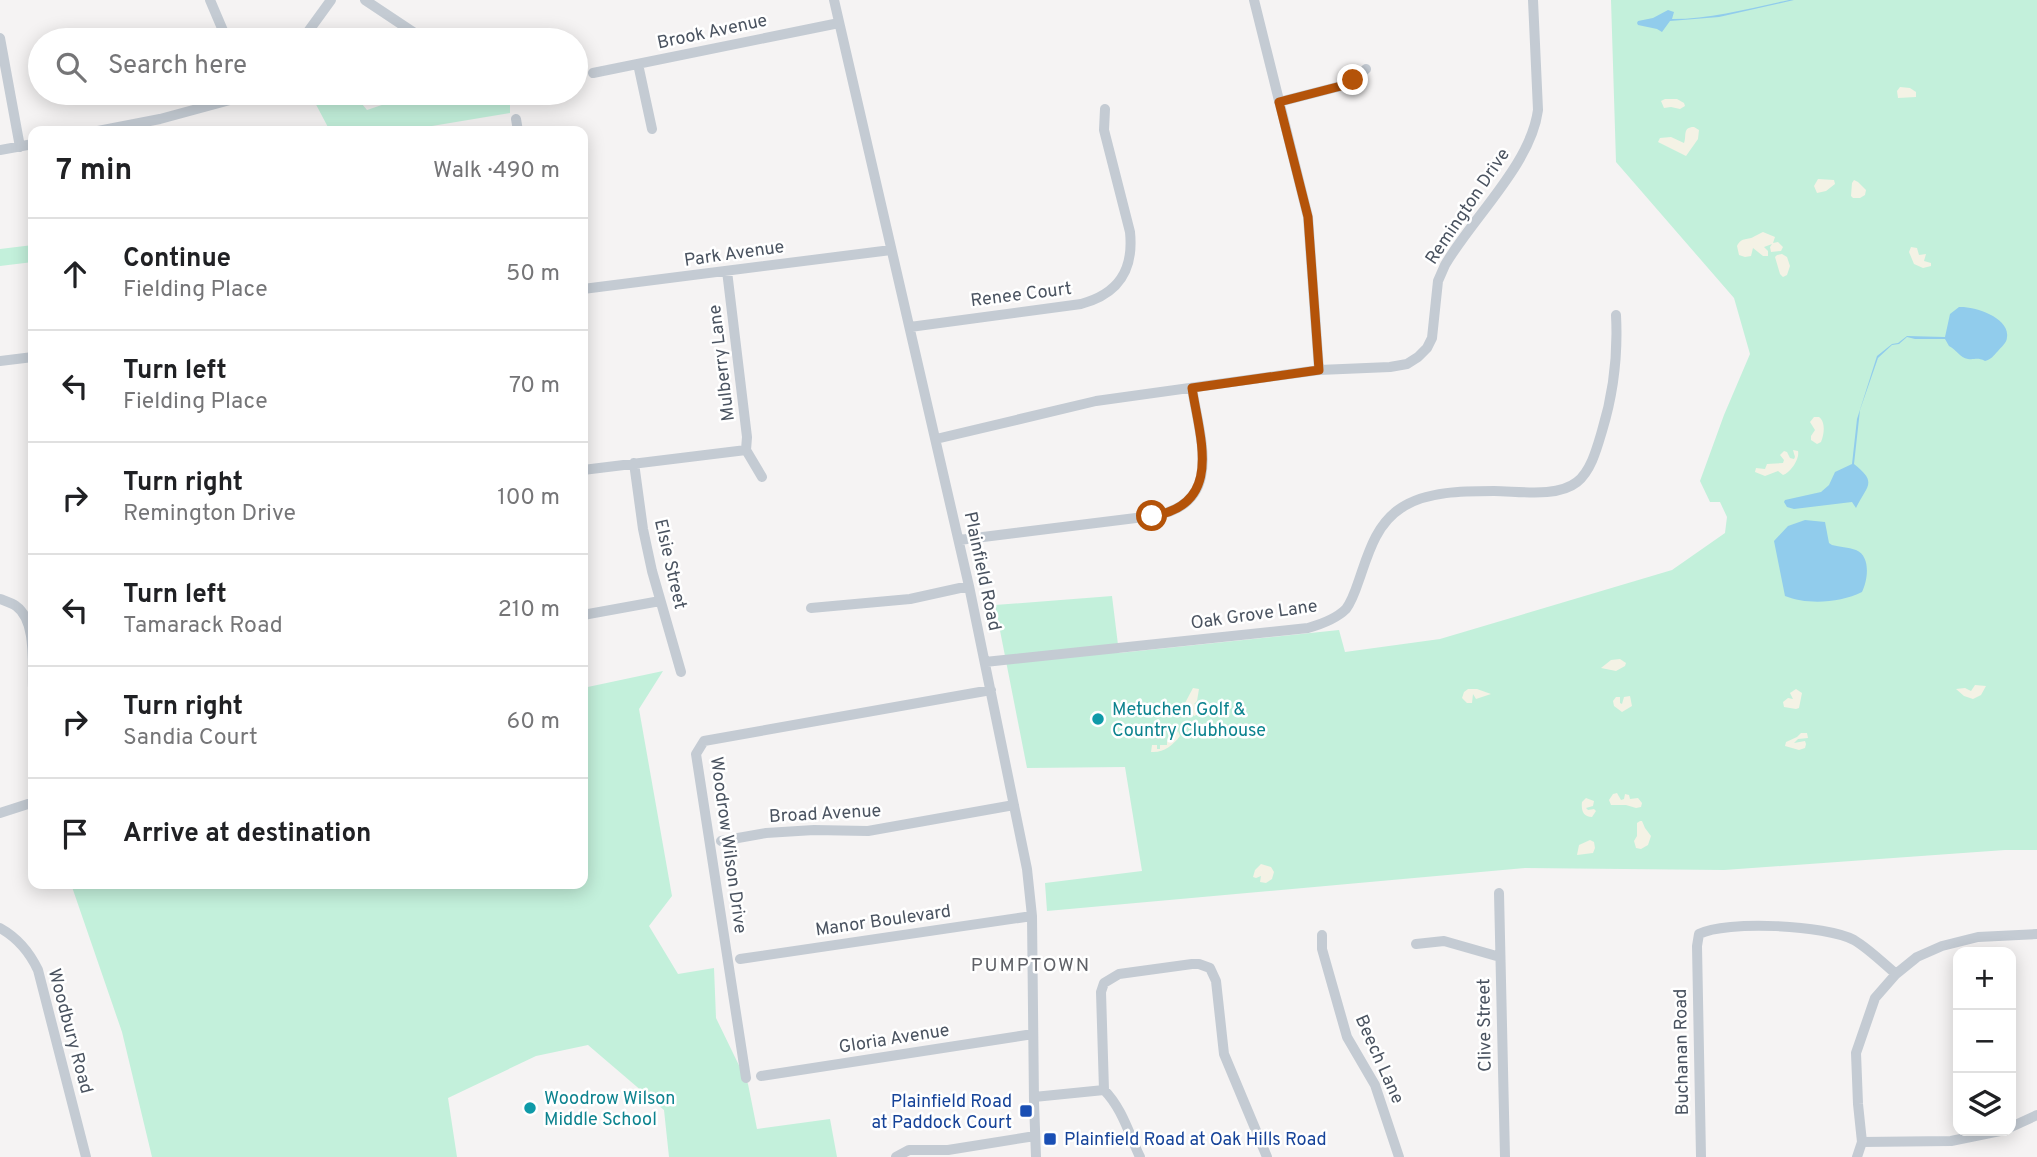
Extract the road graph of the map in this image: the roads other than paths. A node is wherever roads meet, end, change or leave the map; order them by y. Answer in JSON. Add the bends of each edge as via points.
{"nodes":[{"id":1,"x":210,"y":0,"type":"edge"},
{"id":2,"x":331,"y":0,"type":"edge"},
{"id":3,"x":365,"y":0,"type":"edge"},
{"id":4,"x":834,"y":0,"type":"edge"},
{"id":5,"x":1254,"y":0,"type":"edge"},
{"id":6,"x":1533,"y":0,"type":"edge"},
{"id":7,"x":839,"y":23,"type":"junction"},
{"id":8,"x":222,"y":28,"type":"edge"},
{"id":9,"x":311,"y":28,"type":"edge"},
{"id":10,"x":407,"y":28,"type":"edge"},
{"id":11,"x":0,"y":38,"type":"edge"},
{"id":12,"x":638,"y":64,"type":"junction"},
{"id":13,"x":1366,"y":69,"type":"dead end"},
{"id":14,"x":593,"y":73,"type":"dead end"},
{"id":15,"x":1279,"y":102,"type":"junction"},
{"id":16,"x":212,"y":105,"type":"edge"},
{"id":17,"x":1105,"y":109,"type":"dead end"},
{"id":18,"x":516,"y":119,"type":"dead end"},
{"id":19,"x":124,"y":126,"type":"edge"},
{"id":20,"x":517,"y":126,"type":"edge"},
{"id":21,"x":652,"y":129,"type":"dead end"},
{"id":22,"x":28,"y":145,"type":"edge"},
{"id":23,"x":20,"y":147,"type":"junction"},
{"id":24,"x":0,"y":150,"type":"edge"},
{"id":25,"x":891,"y":250,"type":"junction"},
{"id":26,"x":727,"y":271,"type":"junction"},
{"id":27,"x":588,"y":288,"type":"edge"},
{"id":28,"x":1616,"y":315,"type":"dead end"},
{"id":29,"x":910,"y":327,"type":"junction"},
{"id":30,"x":28,"y":358,"type":"edge"},
{"id":31,"x":0,"y":361,"type":"edge"},
{"id":32,"x":1319,"y":370,"type":"junction"},
{"id":33,"x":1192,"y":388,"type":"junction"},
{"id":34,"x":936,"y":439,"type":"junction"},
{"id":35,"x":746,"y":450,"type":"junction"},
{"id":36,"x":634,"y":463,"type":"junction"},
{"id":37,"x":588,"y":469,"type":"edge"},
{"id":38,"x":762,"y":477,"type":"dead end"},
{"id":39,"x":959,"y":540,"type":"junction"},
{"id":40,"x":969,"y":586,"type":"junction"},
{"id":41,"x":0,"y":599,"type":"edge"},
{"id":42,"x":660,"y":601,"type":"junction"},
{"id":43,"x":811,"y":608,"type":"dead end"},
{"id":44,"x":588,"y":614,"type":"edge"},
{"id":45,"x":28,"y":624,"type":"edge"},
{"id":46,"x":985,"y":662,"type":"junction"},
{"id":47,"x":681,"y":672,"type":"dead end"},
{"id":48,"x":991,"y":690,"type":"junction"},
{"id":49,"x":28,"y":804,"type":"edge"},
{"id":50,"x":1014,"y":805,"type":"junction"},
{"id":51,"x":0,"y":813,"type":"edge"},
{"id":52,"x":721,"y":841,"type":"dead end"},
{"id":53,"x":1499,"y":892,"type":"dead end"},
{"id":54,"x":1032,"y":916,"type":"junction"},
{"id":55,"x":0,"y":928,"type":"edge"},
{"id":56,"x":1322,"y":934,"type":"dead end"},
{"id":57,"x":2037,"y":934,"type":"edge"},
{"id":58,"x":1416,"y":944,"type":"dead end"},
{"id":59,"x":1500,"y":957,"type":"junction"},
{"id":60,"x":740,"y":959,"type":"dead end"},
{"id":61,"x":1896,"y":974,"type":"junction"},
{"id":62,"x":1033,"y":1034,"type":"junction"},
{"id":63,"x":761,"y":1076,"type":"dead end"},
{"id":64,"x":746,"y":1078,"type":"dead end"},
{"id":65,"x":1104,"y":1090,"type":"junction"},
{"id":66,"x":1034,"y":1097,"type":"junction"},
{"id":67,"x":2037,"y":1115,"type":"edge"},
{"id":68,"x":2016,"y":1125,"type":"edge"},
{"id":69,"x":1035,"y":1136,"type":"junction"},
{"id":70,"x":1976,"y":1136,"type":"edge"},
{"id":71,"x":1862,"y":1142,"type":"junction"},
{"id":72,"x":86,"y":1157,"type":"edge"},
{"id":73,"x":896,"y":1157,"type":"edge"},
{"id":74,"x":1037,"y":1157,"type":"edge"},
{"id":75,"x":1140,"y":1157,"type":"edge"},
{"id":76,"x":1267,"y":1157,"type":"edge"},
{"id":77,"x":1399,"y":1157,"type":"edge"},
{"id":78,"x":1504,"y":1157,"type":"edge"},
{"id":79,"x":1701,"y":1157,"type":"edge"},
{"id":80,"x":1857,"y":1157,"type":"edge"}],
"edges":[{"from":1,"to":8,"type":"street"},
{"from":2,"to":9,"type":"street"},
{"from":3,"to":10,"type":"street"},
{"from":4,"to":7,"type":"street","name":"Plainfield Road"},
{"from":5,"to":15,"type":"street"},
{"from":6,"to":32,"type":"street","name":"Remington Drive","via":[[1536,125],[1522,156],[1445,265],[1427,348],[1418,358],[1390,367]]},
{"from":7,"to":12,"type":"street","name":"Brook Avenue"},
{"from":7,"to":25,"type":"street","name":"Plainfield Road"},
{"from":11,"to":23,"type":"street"},
{"from":12,"to":14,"type":"street","name":"Brook Avenue"},
{"from":12,"to":21,"type":"street"},
{"from":13,"to":15,"type":"street","via":[[1341,86]]},
{"from":15,"to":32,"type":"street","via":[[1308,217]]},
{"from":16,"to":19,"type":"street"},
{"from":17,"to":29,"type":"street","name":"Renee Court","via":[[1104,130],[1131,242],[1128,261],[1114,289],[1081,304]]},
{"from":18,"to":20,"type":"street"},
{"from":22,"to":23,"type":"street"},
{"from":23,"to":24,"type":"street"},
{"from":25,"to":26,"type":"street","name":"Park Avenue"},
{"from":25,"to":29,"type":"street","name":"Plainfield Road"},
{"from":26,"to":27,"type":"street","name":"Park Avenue"},
{"from":26,"to":35,"type":"street","name":"Mulberry Lane"},
{"from":28,"to":46,"type":"street","name":"Oak Grove Lane","via":[[1606,418],[1592,460],[1578,481],[1562,490],[1446,494],[1401,507],[1382,525],[1346,608],[1326,622],[1308,628]]},
{"from":29,"to":34,"type":"street","name":"Plainfield Road"},
{"from":30,"to":31,"type":"street"},
{"from":32,"to":33,"type":"street","name":"Remington Drive"},
{"from":33,"to":34,"type":"street","name":"Remington Drive","via":[[1096,401]]},
{"from":33,"to":39,"type":"street","via":[[1203,471],[1192,496],[1176,511]]},
{"from":34,"to":39,"type":"street","name":"Plainfield Road"},
{"from":35,"to":36,"type":"street"},
{"from":35,"to":38,"type":"street","name":"Mulberry Lane"},
{"from":36,"to":37,"type":"street"},
{"from":36,"to":42,"type":"street","name":"Elsie Street"},
{"from":39,"to":40,"type":"street","name":"Plainfield Road"},
{"from":40,"to":43,"type":"street","via":[[911,599]]},
{"from":40,"to":46,"type":"street","name":"Plainfield Road"},
{"from":41,"to":45,"type":"street","via":[[15,606]]},
{"from":42,"to":44,"type":"street"},
{"from":42,"to":47,"type":"street","name":"Elsie Street"},
{"from":46,"to":48,"type":"street","name":"Plainfield Road"},
{"from":48,"to":50,"type":"street","name":"Plainfield Road"},
{"from":48,"to":64,"type":"street","name":"Woodrow Wilson Drive","via":[[704,741],[696,754]]},
{"from":49,"to":51,"type":"street"},
{"from":50,"to":52,"type":"street","name":"Broad Avenue","via":[[868,831],[766,833]]},
{"from":50,"to":54,"type":"street","name":"Plainfield Road"},
{"from":53,"to":59,"type":"street","name":"Clive Street"},
{"from":54,"to":60,"type":"street","name":"Manor Boulevard"},
{"from":54,"to":62,"type":"street","name":"Plainfield Road"},
{"from":55,"to":72,"type":"street","name":"Woodbury Road","via":[[22,944],[38,970]]},
{"from":56,"to":77,"type":"street","name":"Beech Lane","via":[[1347,1037],[1375,1085]]},
{"from":57,"to":61,"type":"street","via":[[1960,940],[1917,957]]},
{"from":58,"to":59,"type":"street","via":[[1444,941]]},
{"from":59,"to":78,"type":"street","name":"Clive Street"},
{"from":61,"to":71,"type":"street","via":[[1875,998],[1856,1053]]},
{"from":61,"to":79,"type":"street","name":"Buchanan Road","via":[[1853,940],[1828,931],[1760,926],[1699,934]]},
{"from":62,"to":63,"type":"street","name":"Gloria Avenue"},
{"from":62,"to":66,"type":"street","name":"Plainfield Road"},
{"from":65,"to":66,"type":"street"},
{"from":65,"to":75,"type":"street"},
{"from":65,"to":76,"type":"street","via":[[1104,983],[1119,974],[1206,966],[1216,981],[1224,1054]]},
{"from":66,"to":69,"type":"street","name":"Plainfield Road"},
{"from":67,"to":68,"type":"street"},
{"from":69,"to":73,"type":"street","via":[[948,1150],[909,1150]]},
{"from":69,"to":74,"type":"street","name":"Plainfield Road"},
{"from":70,"to":71,"type":"street","via":[[1951,1141]]},
{"from":71,"to":80,"type":"street"}]}
